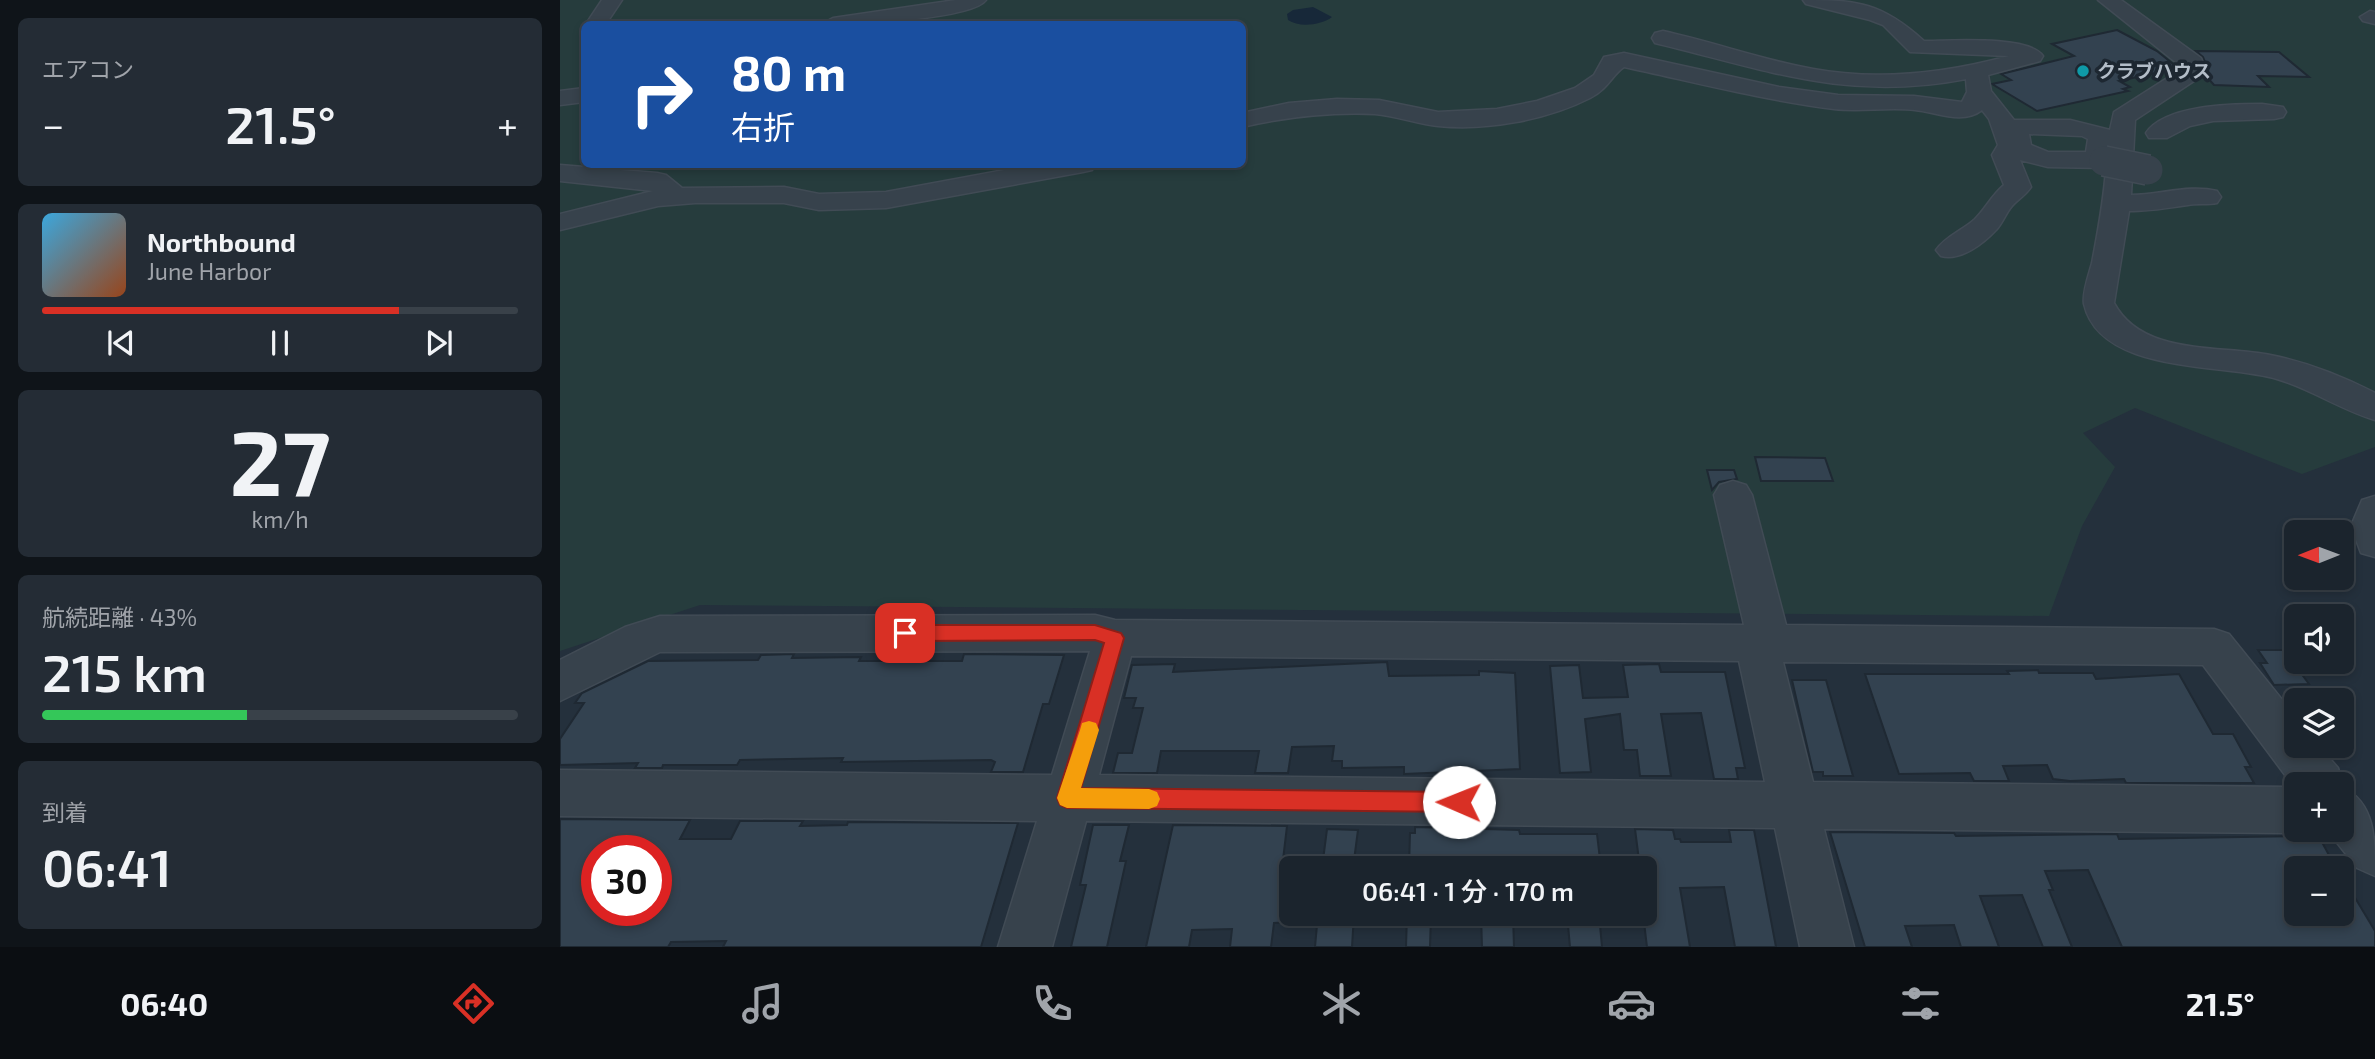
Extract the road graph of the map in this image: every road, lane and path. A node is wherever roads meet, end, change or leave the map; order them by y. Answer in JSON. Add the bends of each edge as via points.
{"nodes":[{"id":1,"x":626,"y":0,"type":"edge"},
{"id":2,"x":976,"y":0,"type":"edge"},
{"id":3,"x":1813,"y":0,"type":"edge"},
{"id":4,"x":2108,"y":0,"type":"edge"},
{"id":5,"x":927,"y":5,"type":"edge"},
{"id":6,"x":604,"y":12,"type":"edge"},
{"id":7,"x":848,"y":21,"type":"edge"},
{"id":8,"x":1663,"y":38,"type":"dead end"},
{"id":9,"x":1975,"y":90,"type":"junction"},
{"id":10,"x":581,"y":95,"type":"edge"},
{"id":11,"x":560,"y":98,"type":"edge"},
{"id":12,"x":2274,"y":111,"type":"dead end"},
{"id":13,"x":2123,"y":117,"type":"junction"},
{"id":14,"x":1246,"y":119,"type":"edge"},
{"id":15,"x":2158,"y":133,"type":"junction"},
{"id":16,"x":2099,"y":160,"type":"dead end"},
{"id":17,"x":1061,"y":168,"type":"edge"},
{"id":18,"x":560,"y":173,"type":"edge"},
{"id":19,"x":677,"y":197,"type":"junction"},
{"id":20,"x":2207,"y":197,"type":"dead end"},
{"id":21,"x":2117,"y":203,"type":"junction"},
{"id":22,"x":560,"y":222,"type":"edge"},
{"id":23,"x":1951,"y":250,"type":"dead end"},
{"id":24,"x":2375,"y":408,"type":"edge"},
{"id":25,"x":1733,"y":495,"type":"dead end"},
{"id":26,"x":2375,"y":510,"type":"edge"},
{"id":27,"x":2375,"y":542,"type":"edge"},
{"id":28,"x":1115,"y":638,"type":"junction"},
{"id":29,"x":1763,"y":644,"type":"junction"},
{"id":30,"x":560,"y":682,"type":"edge"},
{"id":31,"x":2312,"y":772,"type":"edge"},
{"id":32,"x":560,"y":793,"type":"edge"},
{"id":33,"x":1067,"y":798,"type":"junction"},
{"id":34,"x":1794,"y":805,"type":"junction"},
{"id":35,"x":2284,"y":810,"type":"edge"},
{"id":36,"x":2354,"y":825,"type":"edge"},
{"id":37,"x":2375,"y":851,"type":"edge"},
{"id":38,"x":1025,"y":947,"type":"edge"},
{"id":39,"x":1827,"y":947,"type":"edge"}],
"edges":[{"from":1,"to":6,"type":"street"},
{"from":2,"to":5,"type":"street","via":[[964,5]]},
{"from":3,"to":9,"type":"street","via":[[1877,15],[1912,29],[1918,47],[2013,49],[2032,56]]},
{"from":4,"to":13,"type":"street","via":[[2195,67],[2187,77]]},
{"from":5,"to":7,"type":"street"},
{"from":8,"to":9,"type":"street","via":[[1788,70]]},
{"from":9,"to":14,"type":"street","via":[[1943,110],[1914,103],[1863,104],[1806,99],[1624,60],[1612,62],[1600,82],[1588,90],[1502,116],[1438,119],[1387,108],[1338,106]]},
{"from":9,"to":23,"type":"street","via":[[2001,117],[2011,145],[2005,155],[2018,187],[2001,201],[1986,224]]},
{"from":10,"to":11,"type":"street"},
{"from":12,"to":15,"type":"street","via":[[2242,110],[2198,123],[2171,124]]},
{"from":13,"to":15,"type":"street"},
{"from":13,"to":21,"type":"street"},
{"from":15,"to":16,"type":"street","bridge":true,"via":[[2161,168],[2148,170]]},
{"from":17,"to":19,"type":"street","via":[[886,200],[819,202],[784,195]]},
{"from":18,"to":19,"type":"street","via":[[657,181]]},
{"from":19,"to":22,"type":"street"},
{"from":20,"to":21,"type":"street"},
{"from":21,"to":24,"type":"street","via":[[2099,303],[2101,313],[2120,333],[2149,347],[2271,366],[2327,383]]},
{"from":25,"to":29,"type":"street"},
{"from":26,"to":27,"type":"street","via":[[2370,526]]},
{"from":28,"to":29,"type":"street"},
{"from":28,"to":30,"type":"street","via":[[1095,633],[660,634]]},
{"from":28,"to":33,"type":"street"},
{"from":29,"to":31,"type":"street","via":[[2214,647]]},
{"from":29,"to":34,"type":"street"},
{"from":32,"to":33,"type":"street"},
{"from":33,"to":34,"type":"street"},
{"from":33,"to":38,"type":"street"},
{"from":34,"to":35,"type":"street"},
{"from":34,"to":39,"type":"street"},
{"from":36,"to":37,"type":"street"}]}
